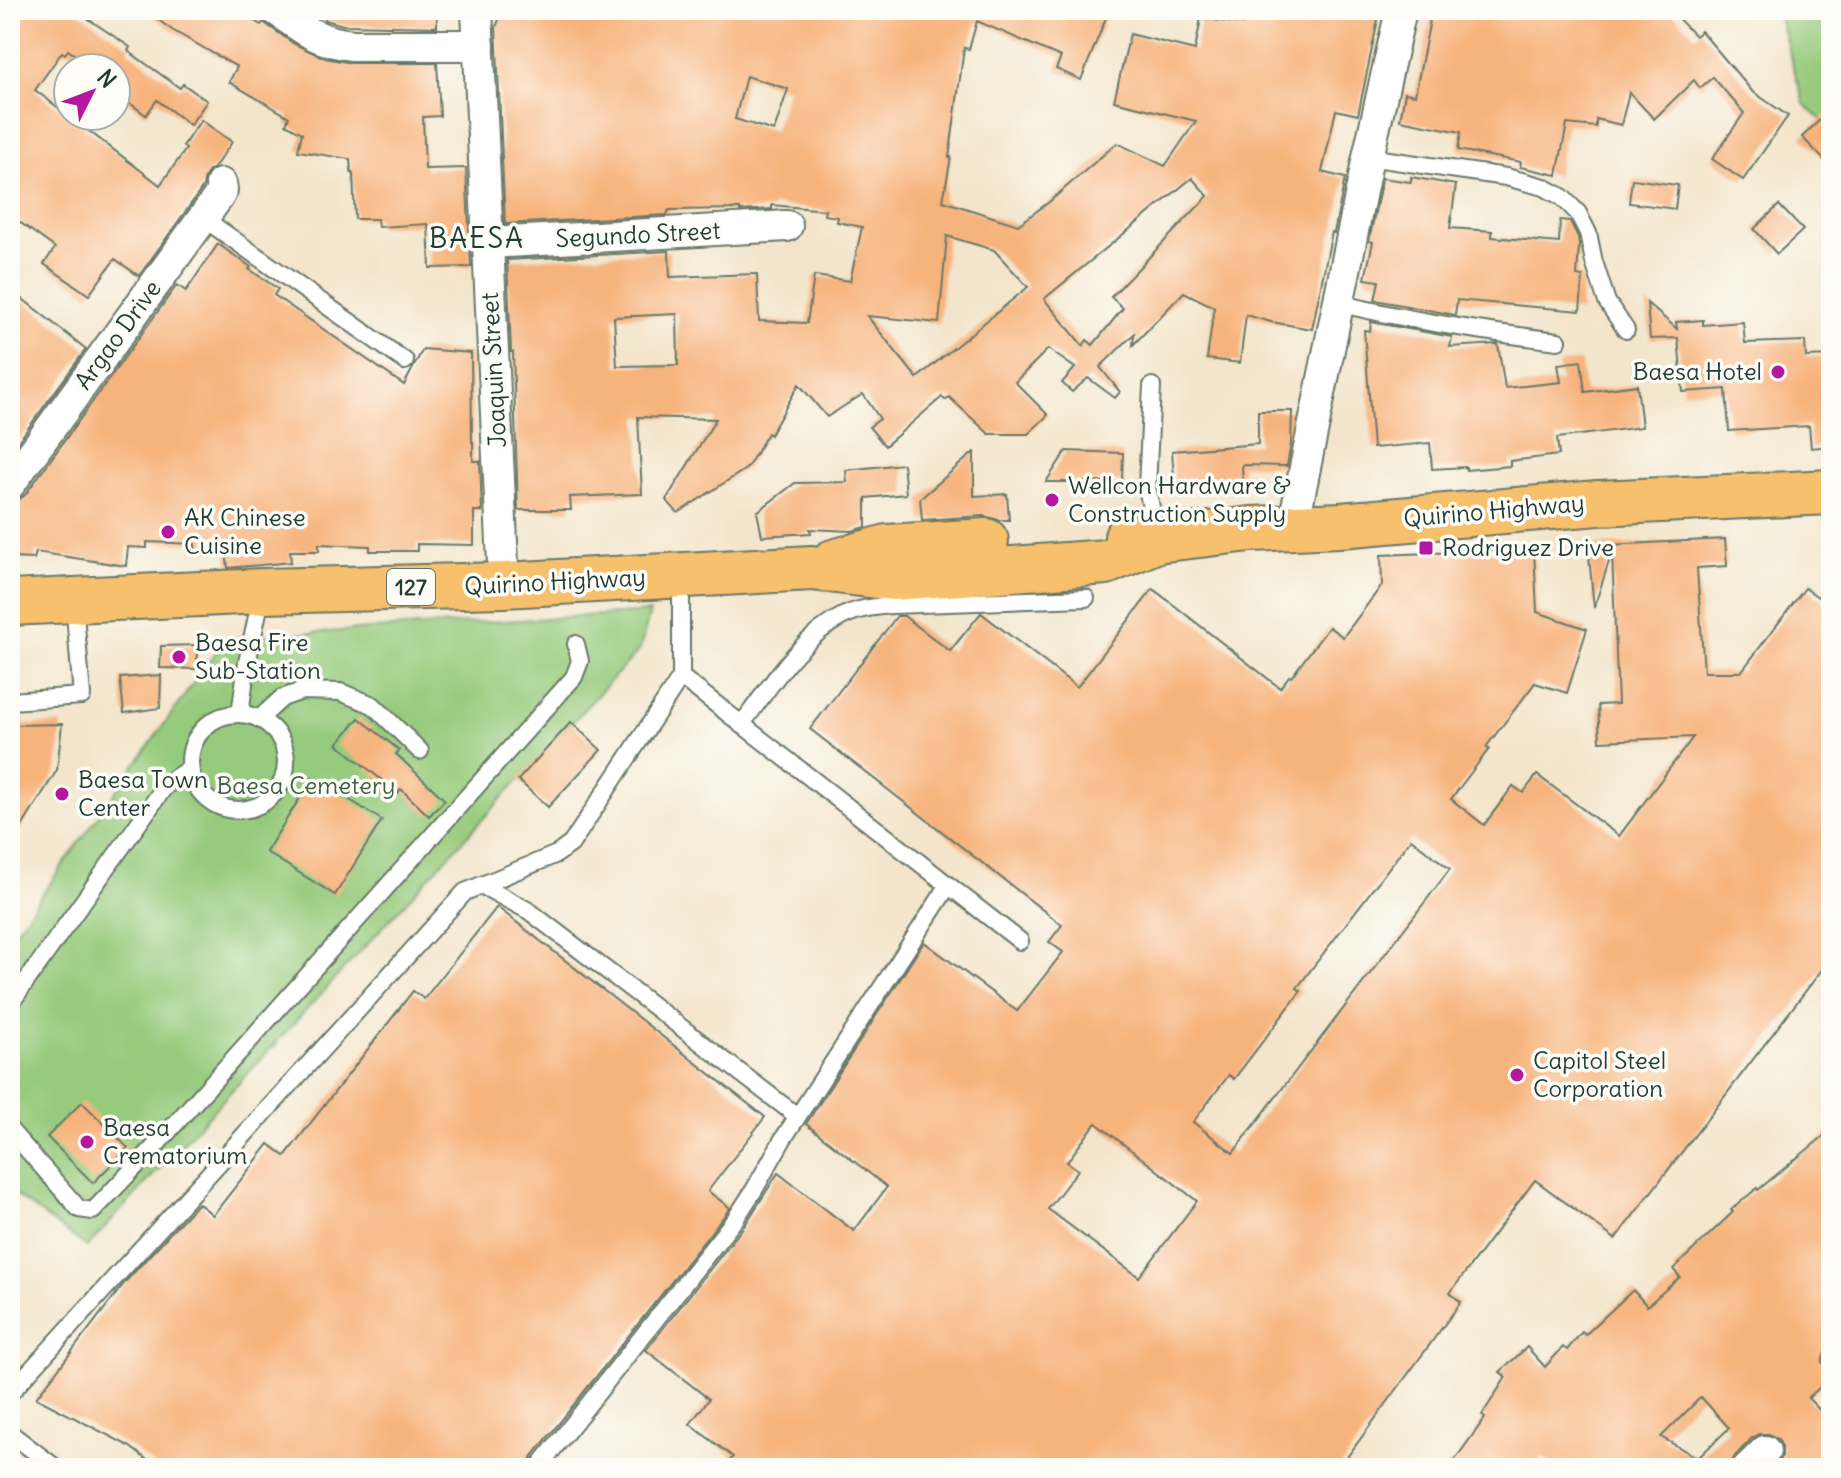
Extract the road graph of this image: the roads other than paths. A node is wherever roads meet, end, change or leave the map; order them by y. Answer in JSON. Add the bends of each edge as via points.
{"nodes":[{"id":1,"x":276,"y":10,"type":"edge"},
{"id":2,"x":477,"y":10,"type":"edge"},
{"id":3,"x":1401,"y":10,"type":"edge"},
{"id":4,"x":479,"y":45,"type":"junction"},
{"id":5,"x":1368,"y":157,"type":"junction"},
{"id":6,"x":221,"y":184,"type":"dead end"},
{"id":7,"x":203,"y":218,"type":"junction"},
{"id":8,"x":787,"y":226,"type":"dead end"},
{"id":9,"x":489,"y":243,"type":"junction"},
{"id":10,"x":1338,"y":303,"type":"junction"},
{"id":11,"x":1626,"y":330,"type":"dead end"},
{"id":12,"x":1558,"y":341,"type":"dead end"},
{"id":13,"x":405,"y":361,"type":"dead end"},
{"id":14,"x":1152,"y":386,"type":"dead end"},
{"id":15,"x":10,"y":484,"type":"edge"},
{"id":16,"x":1831,"y":492,"type":"edge"},
{"id":17,"x":1293,"y":527,"type":"junction"},
{"id":18,"x":1157,"y":540,"type":"junction"},
{"id":19,"x":681,"y":576,"type":"junction"},
{"id":20,"x":504,"y":585,"type":"junction"},
{"id":21,"x":263,"y":591,"type":"junction"},
{"id":22,"x":1086,"y":598,"type":"dead end"},
{"id":23,"x":74,"y":600,"type":"junction"},
{"id":24,"x":10,"y":603,"type":"edge"},
{"id":25,"x":576,"y":644,"type":"dead end"},
{"id":26,"x":681,"y":677,"type":"junction"},
{"id":27,"x":10,"y":701,"type":"edge"},
{"id":28,"x":240,"y":714,"type":"junction"},
{"id":29,"x":259,"y":719,"type":"junction"},
{"id":30,"x":741,"y":725,"type":"junction"},
{"id":31,"x":420,"y":751,"type":"dead end"},
{"id":32,"x":190,"y":768,"type":"junction"},
{"id":33,"x":481,"y":885,"type":"junction"},
{"id":34,"x":948,"y":886,"type":"junction"},
{"id":35,"x":1020,"y":941,"type":"dead end"},
{"id":36,"x":10,"y":1004,"type":"edge"},
{"id":37,"x":797,"y":1116,"type":"junction"},
{"id":38,"x":10,"y":1130,"type":"edge"},
{"id":39,"x":10,"y":1393,"type":"edge"},
{"id":40,"x":10,"y":1433,"type":"edge"},
{"id":41,"x":56,"y":1468,"type":"edge"},
{"id":42,"x":538,"y":1468,"type":"edge"}],
"edges":[{"from":1,"to":4,"type":"street","via":[[332,43]]},
{"from":2,"to":4,"type":"street","name":"Joaquin Street"},
{"from":3,"to":5,"type":"street"},
{"from":4,"to":9,"type":"street","name":"Joaquin Street"},
{"from":5,"to":10,"type":"street"},
{"from":5,"to":11,"type":"lane","via":[[1506,177],[1562,197],[1588,233],[1607,302]]},
{"from":6,"to":7,"type":"street","name":"Argao Drive"},
{"from":7,"to":13,"type":"lane"},
{"from":7,"to":15,"type":"street","name":"Argao Drive","via":[[106,362]]},
{"from":8,"to":9,"type":"street","name":"Segundo Street"},
{"from":9,"to":20,"type":"street","name":"Joaquin Street"},
{"from":10,"to":12,"type":"lane"},
{"from":10,"to":17,"type":"street"},
{"from":14,"to":18,"type":"lane","via":[[1147,487]]},
{"from":16,"to":17,"type":"main road","name":"Quirino Highway","number":"127","via":[[1598,503]]},
{"from":17,"to":18,"type":"main road","name":"Quirino Highway","number":"127"},
{"from":18,"to":19,"type":"main road","name":"Quirino Highway","number":"127","via":[[1106,562],[893,578],[812,568]]},
{"from":19,"to":20,"type":"main road","name":"Quirino Highway","number":"127"},
{"from":19,"to":26,"type":"lane"},
{"from":20,"to":21,"type":"main road","name":"Quirino Highway","number":"127"},
{"from":21,"to":23,"type":"main road","name":"Quirino Highway","number":"127"},
{"from":21,"to":28,"type":"lane"},
{"from":22,"to":30,"type":"lane","via":[[892,605],[846,615],[801,647]]},
{"from":23,"to":24,"type":"main road","name":"Quirino Highway","number":"127"},
{"from":23,"to":27,"type":"lane","via":[[82,696]]},
{"from":25,"to":38,"type":"lane","via":[[580,661],[574,677],[93,1211],[79,1209]]},
{"from":26,"to":30,"type":"lane"},
{"from":26,"to":33,"type":"lane","via":[[571,844]]},
{"from":28,"to":29,"type":"lane"},
{"from":28,"to":32,"type":"lane","via":[[224,716],[197,736]]},
{"from":29,"to":31,"type":"lane","via":[[282,698],[302,691],[340,692],[373,705]]},
{"from":29,"to":32,"type":"lane","via":[[278,735],[287,758],[283,783],[267,802],[244,811],[219,807],[199,791]]},
{"from":30,"to":34,"type":"lane"},
{"from":32,"to":36,"type":"lane","via":[[163,789]]},
{"from":33,"to":37,"type":"lane","via":[[529,911]]},
{"from":33,"to":39,"type":"lane","via":[[465,892]]},
{"from":34,"to":35,"type":"lane"},
{"from":34,"to":37,"type":"lane"},
{"from":37,"to":42,"type":"lane","via":[[736,1218]]},
{"from":40,"to":41,"type":"lane"}]}
